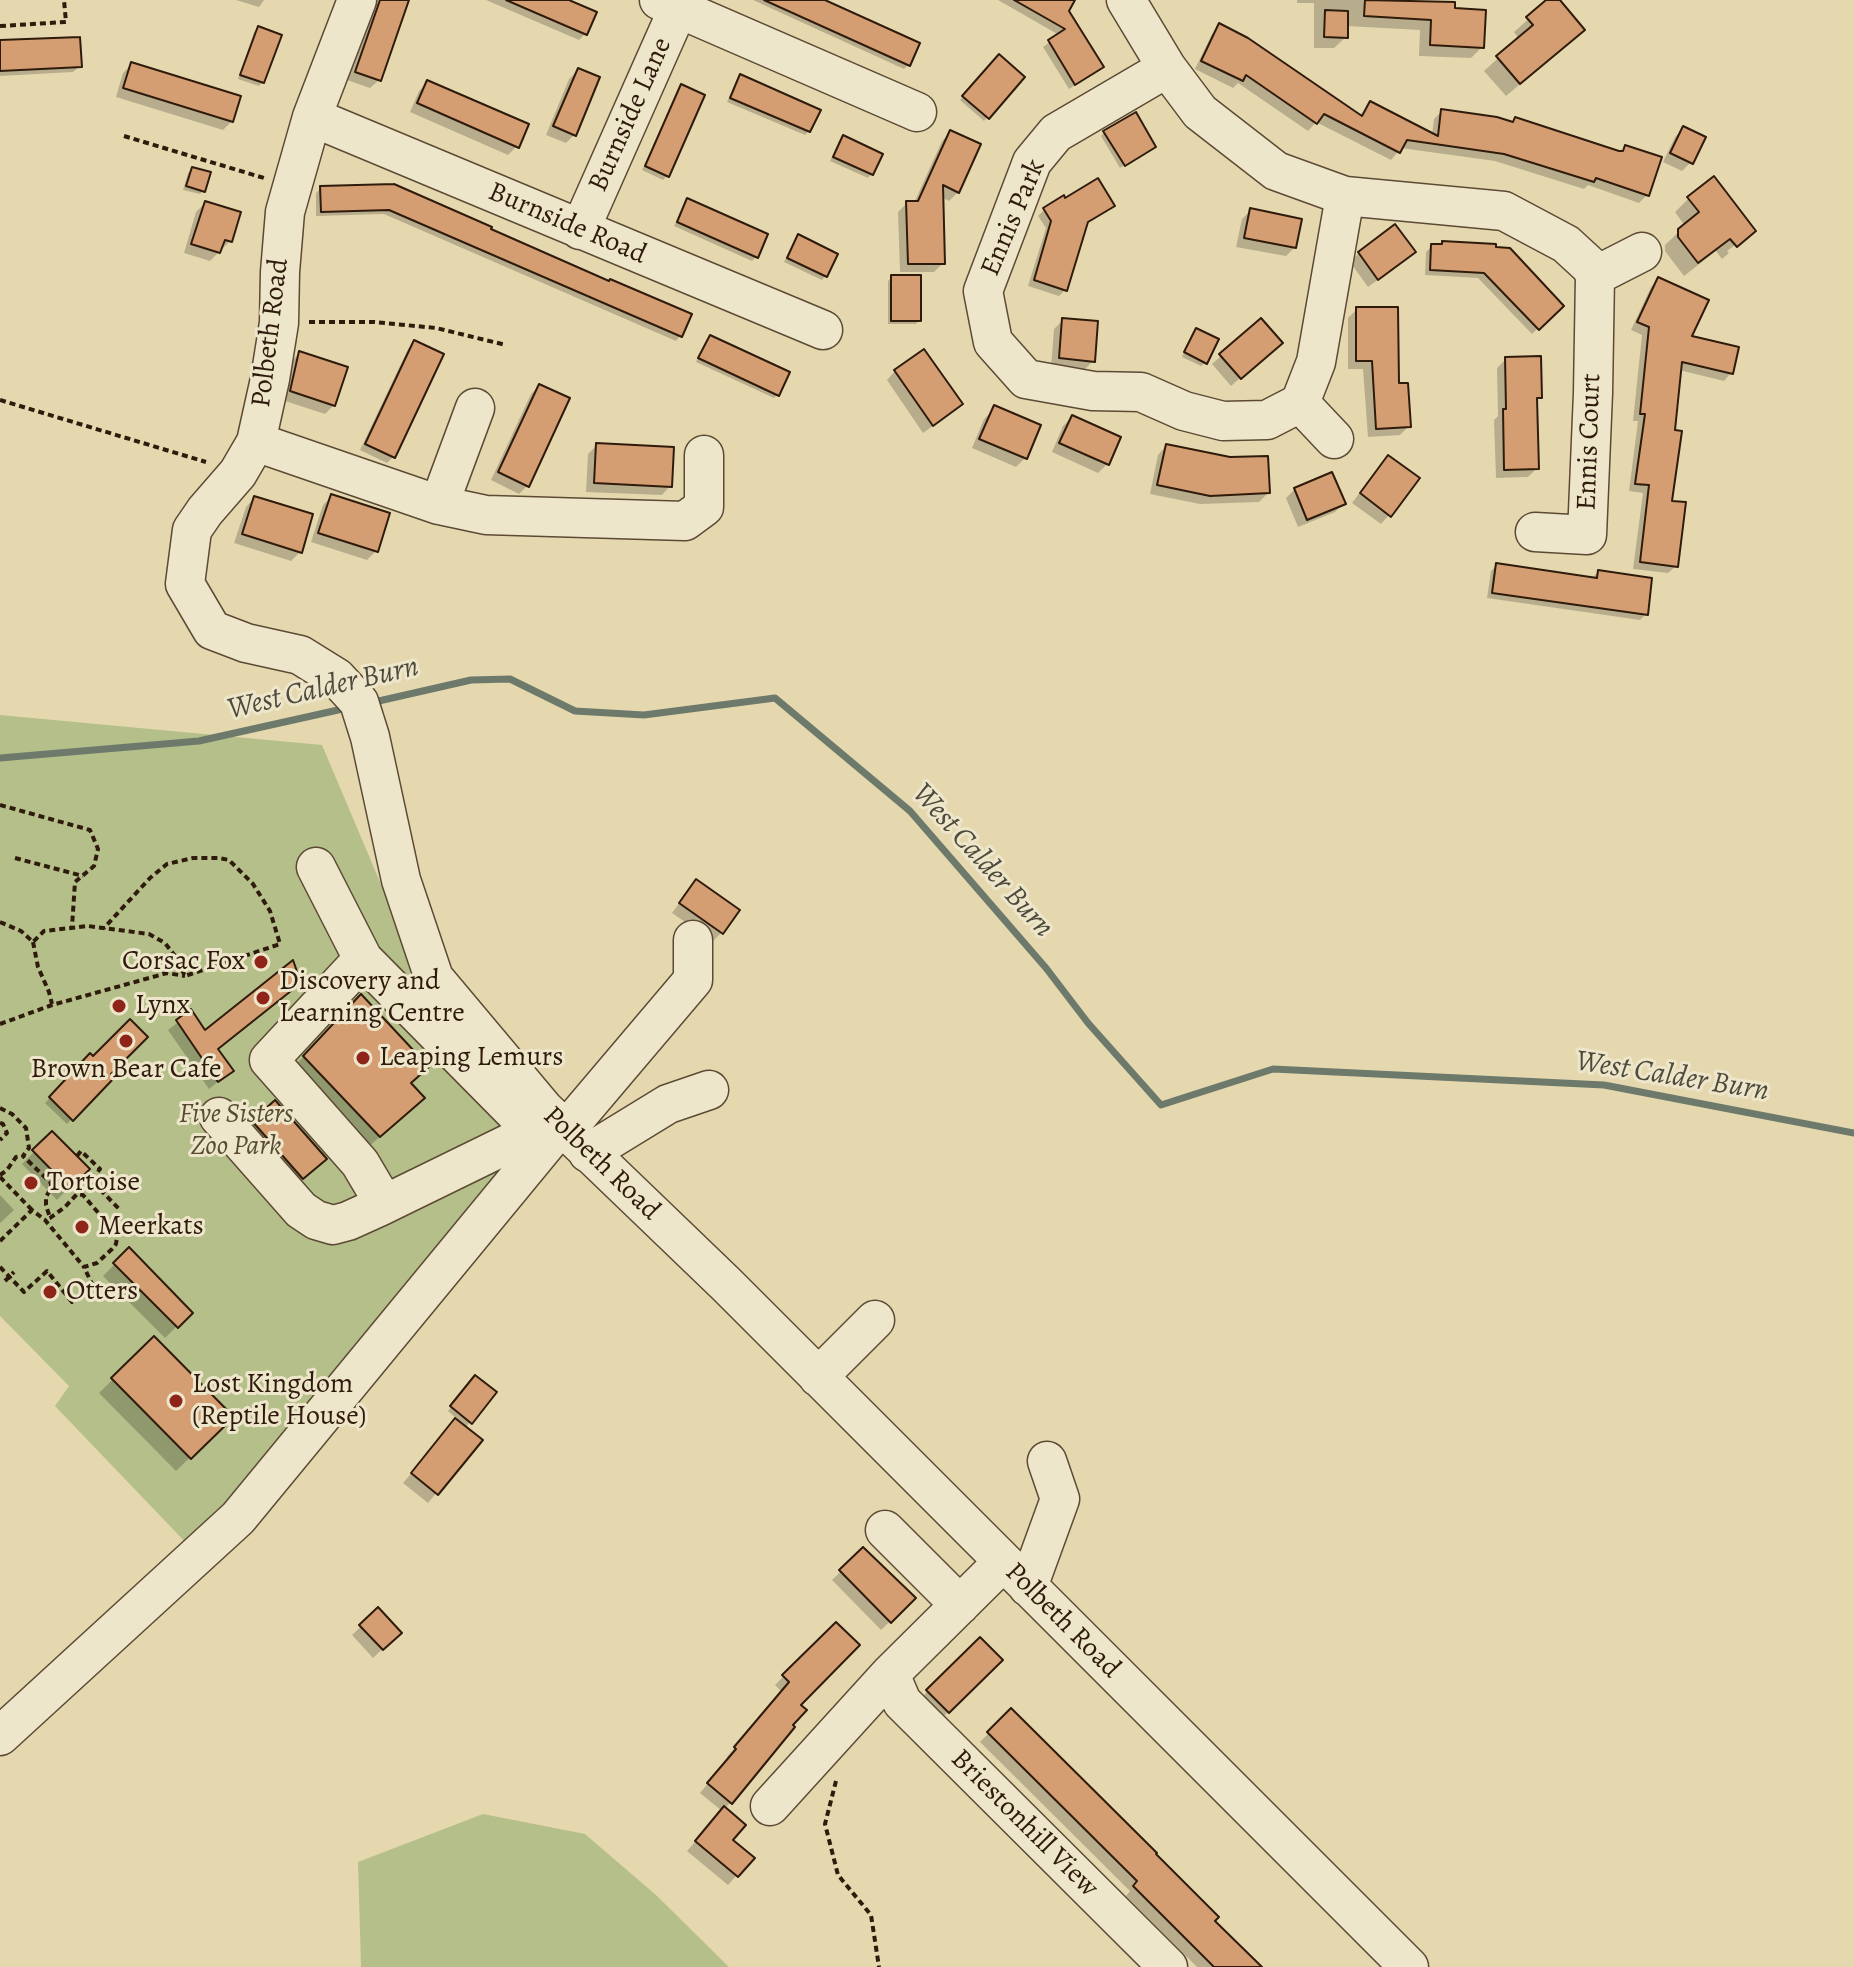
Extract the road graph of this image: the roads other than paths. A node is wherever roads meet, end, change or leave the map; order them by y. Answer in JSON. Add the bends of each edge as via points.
{"nodes":[{"id":1,"x":357,"y":0,"type":"edge"},
{"id":2,"x":1126,"y":0,"type":"edge"},
{"id":3,"x":673,"y":3,"type":"edge"},
{"id":4,"x":1167,"y":68,"type":"junction"},
{"id":5,"x":917,"y":112,"type":"dead end"},
{"id":6,"x":312,"y":117,"type":"junction"},
{"id":7,"x":1345,"y":196,"type":"junction"},
{"id":8,"x":580,"y":230,"type":"junction"},
{"id":9,"x":1642,"y":252,"type":"dead end"},
{"id":10,"x":1595,"y":276,"type":"junction"},
{"id":11,"x":823,"y":330,"type":"dead end"},
{"id":12,"x":1300,"y":403,"type":"junction"},
{"id":13,"x":475,"y":408,"type":"dead end"},
{"id":14,"x":1334,"y":439,"type":"dead end"},
{"id":15,"x":704,"y":455,"type":"dead end"},
{"id":16,"x":247,"y":457,"type":"junction"},
{"id":17,"x":439,"y":505,"type":"junction"},
{"id":18,"x":1535,"y":532,"type":"dead end"},
{"id":19,"x":316,"y":867,"type":"dead end"},
{"id":20,"x":693,"y":940,"type":"dead end"},
{"id":21,"x":363,"y":959,"type":"junction"},
{"id":22,"x":709,"y":1090,"type":"dead end"},
{"id":23,"x":219,"y":1117,"type":"dead end"},
{"id":24,"x":557,"y":1129,"type":"junction"},
{"id":25,"x":379,"y":1207,"type":"junction"},
{"id":26,"x":875,"y":1320,"type":"dead end"},
{"id":27,"x":818,"y":1377,"type":"junction"},
{"id":28,"x":1047,"y":1461,"type":"dead end"},
{"id":29,"x":885,"y":1530,"type":"dead end"},
{"id":30,"x":1015,"y":1574,"type":"junction"},
{"id":31,"x":960,"y":1605,"type":"junction"},
{"id":32,"x":890,"y":1674,"type":"junction"},
{"id":33,"x":0,"y":1736,"type":"edge"},
{"id":34,"x":770,"y":1806,"type":"dead end"},
{"id":35,"x":1168,"y":1967,"type":"edge"},
{"id":36,"x":1409,"y":1967,"type":"edge"}],
"edges":[{"from":1,"to":6,"type":"street","name":"Polbeth Road"},
{"from":2,"to":4,"type":"street"},
{"from":3,"to":5,"type":"street"},
{"from":3,"to":8,"type":"street","name":"Burnside Lane"},
{"from":4,"to":7,"type":"street","via":[[1200,112],[1276,171]]},
{"from":4,"to":12,"type":"street","name":"Ennis Park","via":[[1056,133],[1032,162],[983,291],[993,342],[1026,379],[1093,391],[1141,392],[1223,421],[1267,420]]},
{"from":6,"to":8,"type":"street","name":"Burnside Road"},
{"from":6,"to":16,"type":"street","name":"Polbeth Road","via":[[285,212],[279,323],[270,379]]},
{"from":7,"to":10,"type":"street","via":[[1504,211],[1566,244]]},
{"from":7,"to":12,"type":"street","via":[[1316,362]]},
{"from":8,"to":11,"type":"street","name":"Burnside Road"},
{"from":9,"to":10,"type":"street"},
{"from":10,"to":18,"type":"street","name":"Ennis Court","via":[[1587,535]]},
{"from":12,"to":14,"type":"street"},
{"from":13,"to":17,"type":"street"},
{"from":15,"to":17,"type":"street","via":[[704,507],[685,521],[486,515]]},
{"from":16,"to":17,"type":"street"},
{"from":16,"to":24,"type":"street","name":"Polbeth Road","via":[[192,530],[185,584],[212,630],[300,655],[337,678],[365,719],[401,880],[434,978]]},
{"from":19,"to":21,"type":"street"},
{"from":20,"to":24,"type":"street","via":[[693,980]]},
{"from":21,"to":24,"type":"street"},
{"from":21,"to":25,"type":"street","via":[[269,1060],[360,1163]]},
{"from":22,"to":24,"type":"street"},
{"from":23,"to":25,"type":"street","via":[[301,1210],[316,1220],[333,1225]]},
{"from":24,"to":25,"type":"street","via":[[512,1142]]},
{"from":24,"to":27,"type":"street","name":"Polbeth Road"},
{"from":24,"to":33,"type":"street","via":[[238,1518]]},
{"from":26,"to":27,"type":"street"},
{"from":27,"to":30,"type":"street","name":"Polbeth Road"},
{"from":28,"to":30,"type":"street","via":[[1060,1499]]},
{"from":29,"to":31,"type":"street"},
{"from":30,"to":31,"type":"street"},
{"from":30,"to":36,"type":"street","name":"Polbeth Road"},
{"from":31,"to":32,"type":"street"},
{"from":32,"to":34,"type":"street"},
{"from":32,"to":35,"type":"street","name":"Briestonhill View","via":[[902,1702]]}]}
